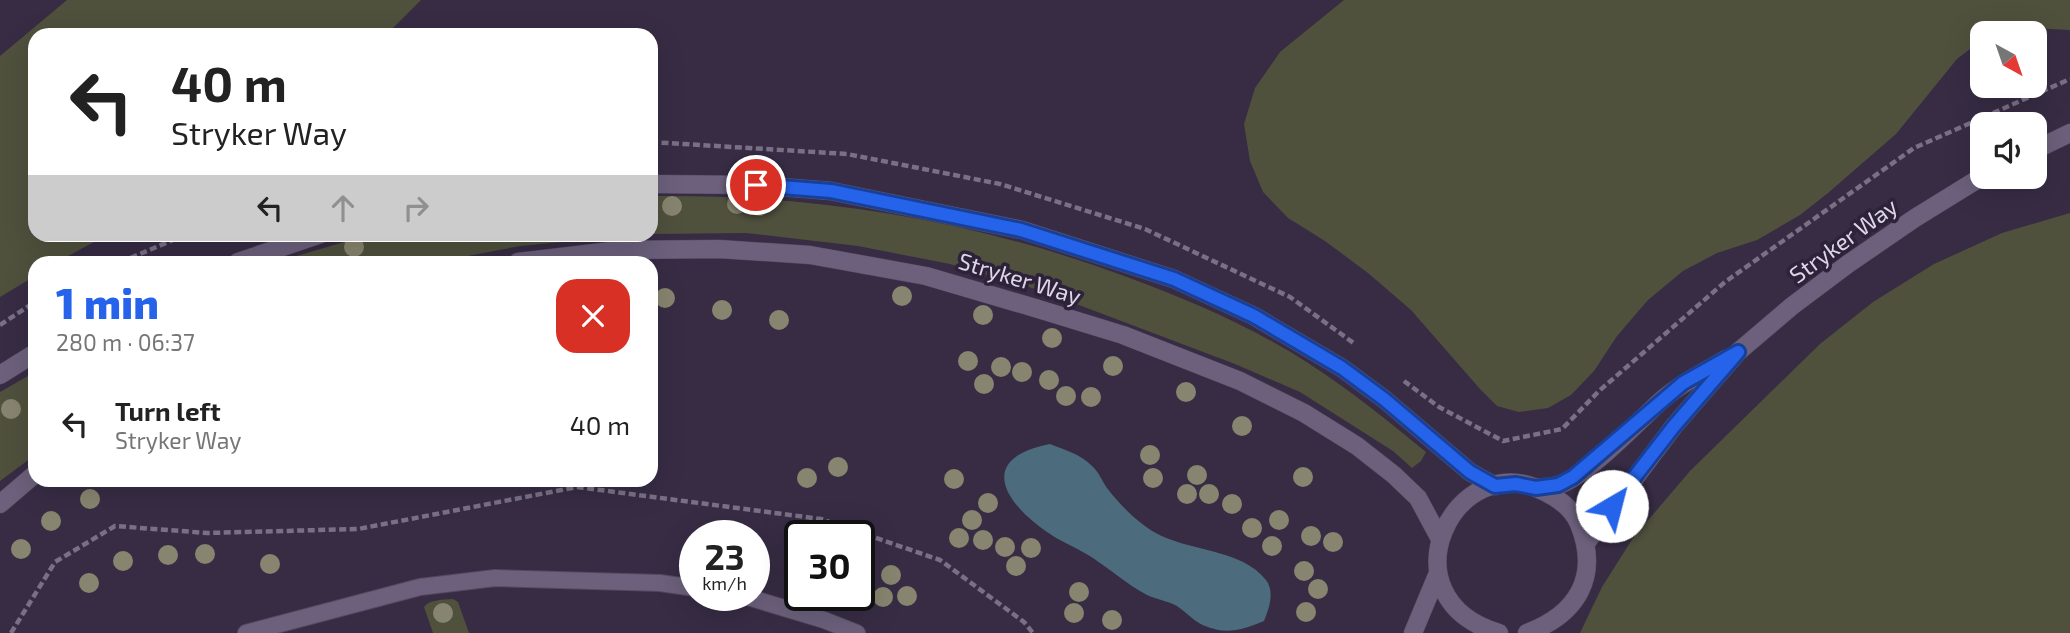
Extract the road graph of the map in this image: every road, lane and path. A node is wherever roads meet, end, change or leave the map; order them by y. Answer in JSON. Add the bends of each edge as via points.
{"nodes":[{"id":1,"x":2070,"y":79,"type":"edge"},
{"id":2,"x":2070,"y":133,"type":"edge"},
{"id":3,"x":658,"y":142,"type":"edge"},
{"id":4,"x":2047,"y":144,"type":"edge"},
{"id":5,"x":658,"y":184,"type":"edge"},
{"id":6,"x":1970,"y":184,"type":"edge"},
{"id":7,"x":168,"y":242,"type":"edge"},
{"id":8,"x":297,"y":242,"type":"edge"},
{"id":9,"x":135,"y":256,"type":"edge"},
{"id":10,"x":256,"y":256,"type":"edge"},
{"id":11,"x":569,"y":256,"type":"edge"},
{"id":12,"x":28,"y":306,"type":"edge"},
{"id":13,"x":0,"y":324,"type":"edge"},
{"id":14,"x":1365,"y":352,"type":"dead end"},
{"id":15,"x":1738,"y":352,"type":"junction"},
{"id":16,"x":28,"y":357,"type":"edge"},
{"id":17,"x":0,"y":375,"type":"edge"},
{"id":18,"x":1397,"y":375,"type":"dead end"},
{"id":19,"x":28,"y":480,"type":"edge"},
{"id":20,"x":1495,"y":486,"type":"junction"},
{"id":21,"x":1536,"y":488,"type":"junction"},
{"id":22,"x":0,"y":504,"type":"edge"},
{"id":23,"x":1440,"y":539,"type":"junction"},
{"id":24,"x":1586,"y":543,"type":"junction"},
{"id":25,"x":1438,"y":573,"type":"junction"},
{"id":26,"x":679,"y":586,"type":"edge"},
{"id":27,"x":770,"y":606,"type":"edge"},
{"id":28,"x":820,"y":626,"type":"edge"},
{"id":29,"x":11,"y":633,"type":"edge"},
{"id":30,"x":246,"y":633,"type":"edge"},
{"id":31,"x":857,"y":633,"type":"edge"},
{"id":32,"x":1033,"y":633,"type":"edge"},
{"id":33,"x":1413,"y":633,"type":"edge"},
{"id":34,"x":1500,"y":633,"type":"edge"},
{"id":35,"x":1527,"y":633,"type":"edge"}],
"edges":[{"from":1,"to":18,"type":"path","via":[[1914,148],[1725,282],[1562,429],[1503,440],[1439,407]]},
{"from":2,"to":4,"type":"street"},
{"from":3,"to":14,"type":"path","via":[[847,154],[1000,184],[1169,240],[1290,297]]},
{"from":5,"to":20,"type":"street","name":"Stryker Way","via":[[831,191],[1021,230],[1174,279],[1254,316],[1342,368],[1470,472]]},
{"from":6,"to":15,"type":"street","name":"Stryker Way","via":[[1849,264]]},
{"from":7,"to":9,"type":"path"},
{"from":8,"to":10,"type":"street"},
{"from":11,"to":23,"type":"street","name":"Stryker Way","via":[[620,250],[719,249],[810,255],[926,276],[1123,335],[1240,381],[1357,446],[1418,498]]},
{"from":12,"to":13,"type":"path"},
{"from":15,"to":21,"type":"street","name":"Stryker Way","via":[[1683,383],[1573,477]]},
{"from":15,"to":24,"type":"street","name":"Stryker Way","via":[[1674,426]]},
{"from":16,"to":17,"type":"street"},
{"from":19,"to":22,"type":"street"},
{"from":20,"to":21,"type":"street","name":"Stryker Way"},
{"from":20,"to":23,"type":"street","name":"Stryker Way","via":[[1459,506]]},
{"from":21,"to":24,"type":"street","name":"Stryker Way","via":[[1568,509]]},
{"from":23,"to":25,"type":"street","name":"Stryker Way"},
{"from":24,"to":35,"type":"street","name":"Stryker Way","via":[[1588,567],[1568,610]]},
{"from":25,"to":33,"type":"street"},
{"from":25,"to":34,"type":"street","name":"Stryker Way","via":[[1461,614]]},
{"from":26,"to":30,"type":"lane","via":[[495,578],[420,586]]},
{"from":27,"to":28,"type":"lane"},
{"from":28,"to":31,"type":"lane"},
{"from":29,"to":32,"type":"path","via":[[55,562],[115,526],[207,533],[358,529],[577,487],[821,519],[940,560]]}]}
